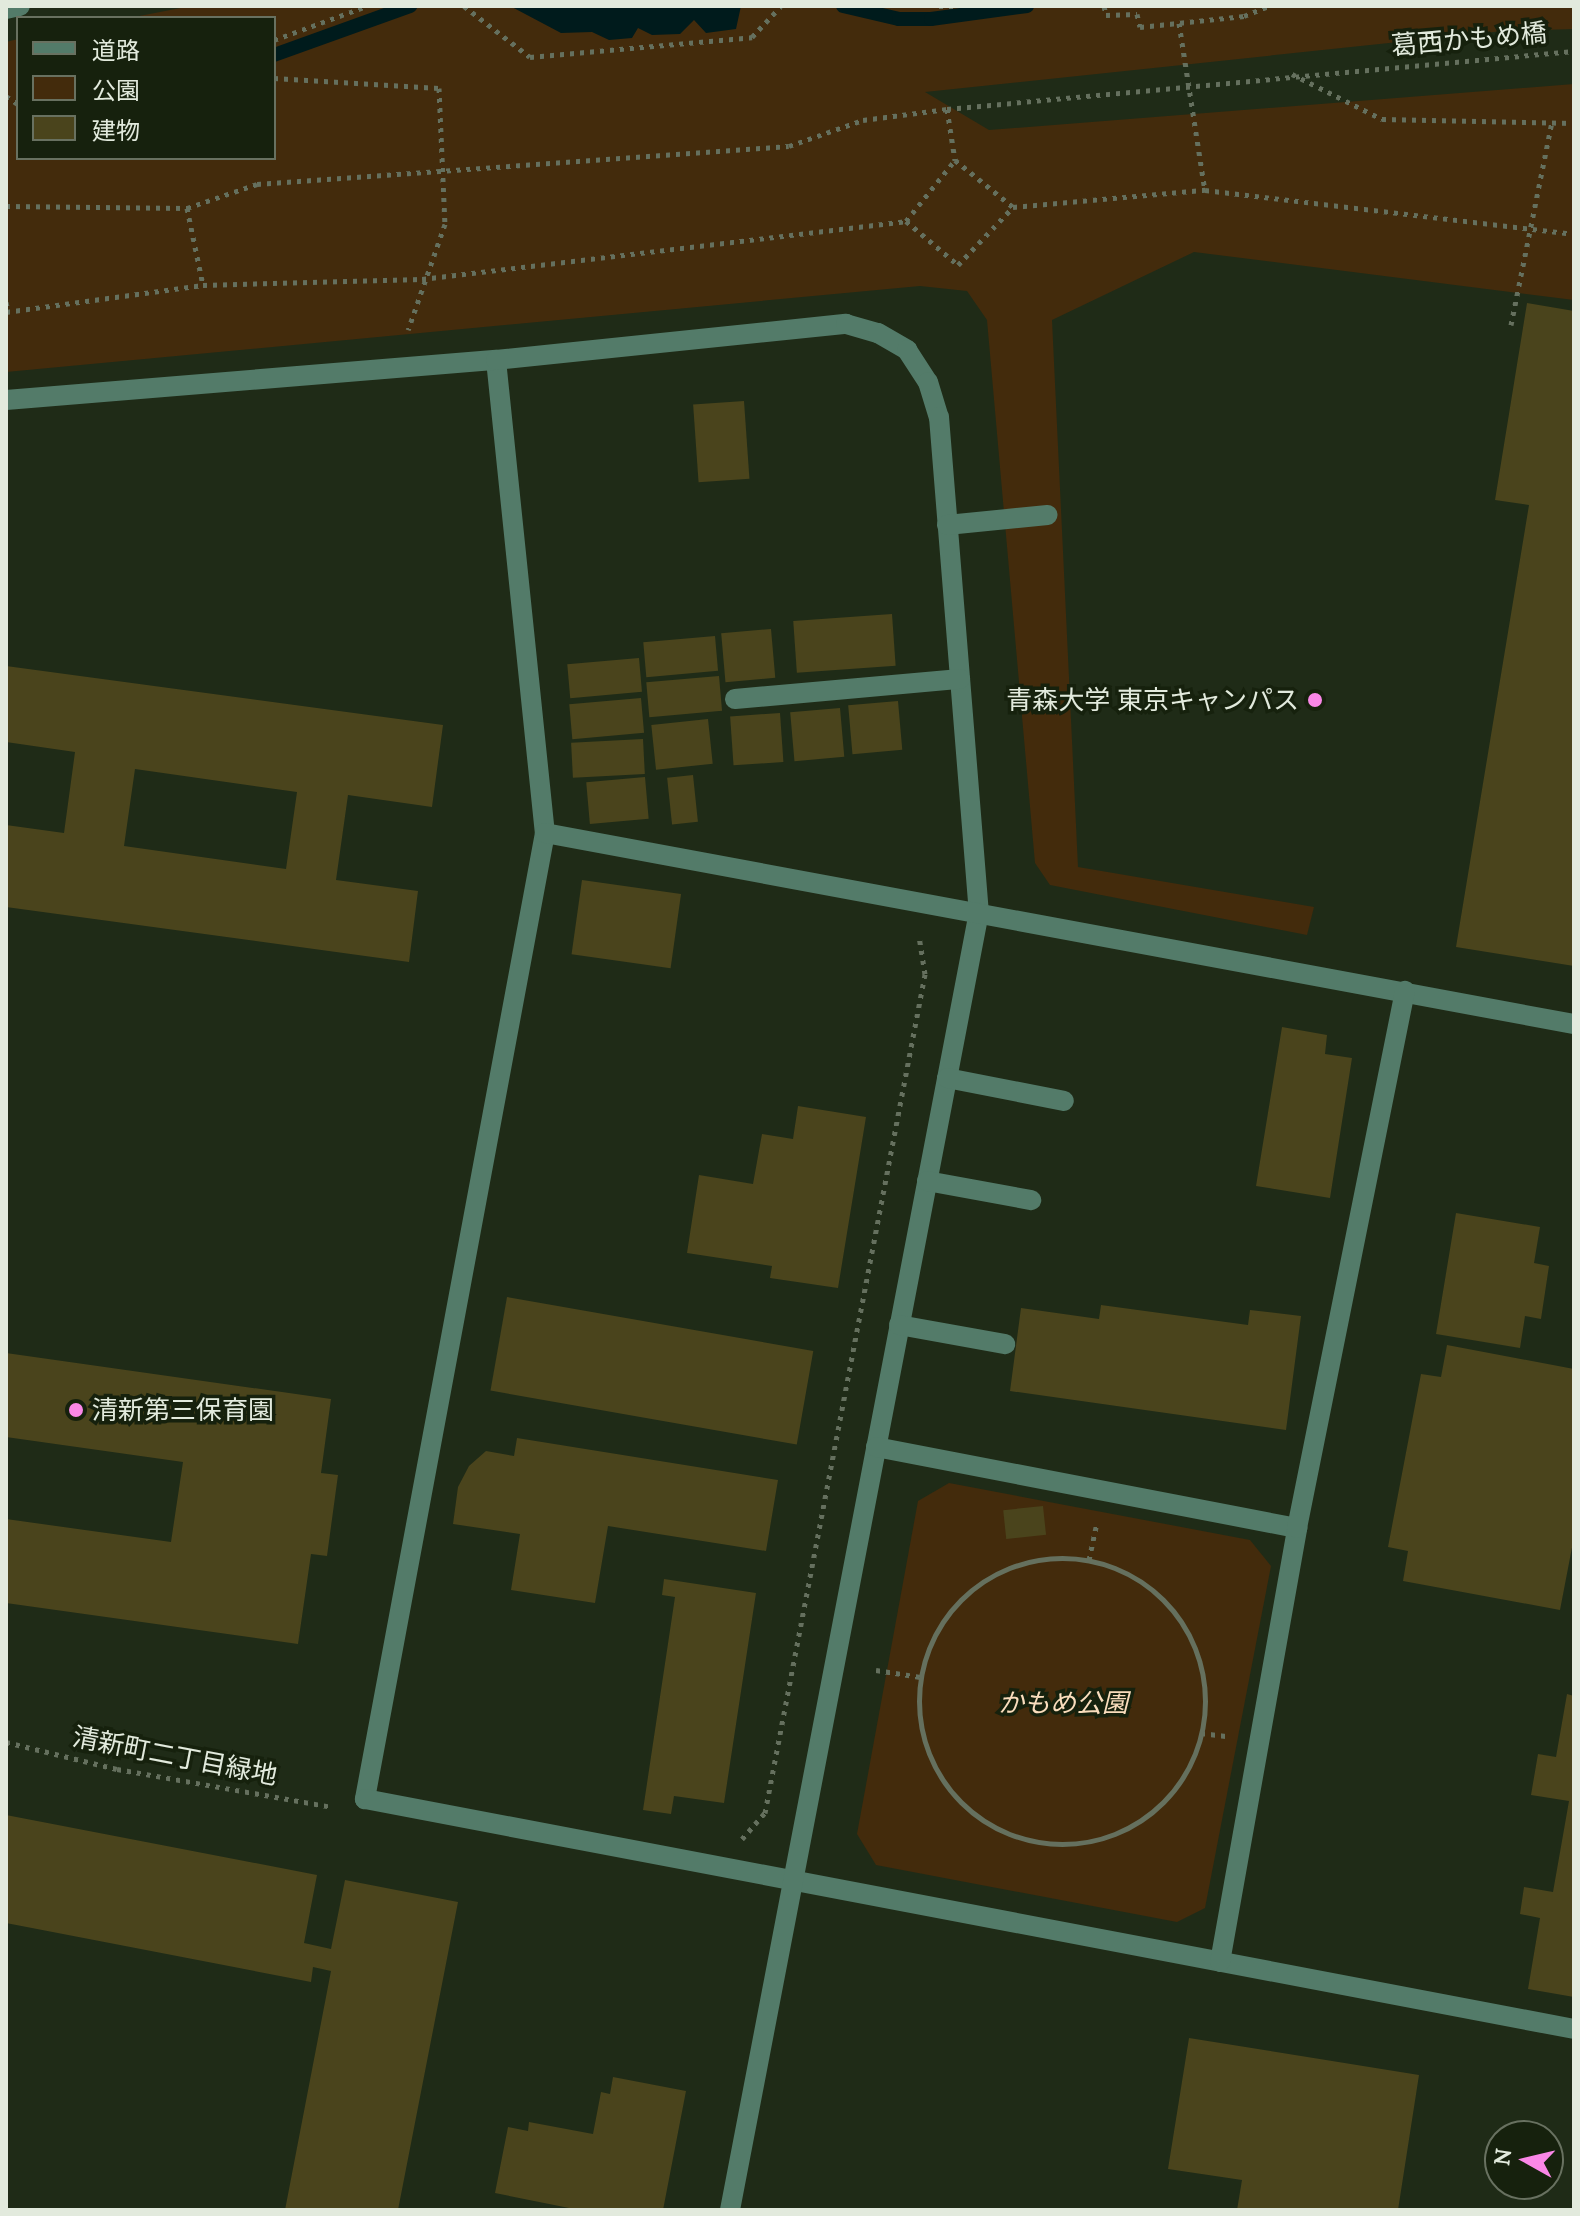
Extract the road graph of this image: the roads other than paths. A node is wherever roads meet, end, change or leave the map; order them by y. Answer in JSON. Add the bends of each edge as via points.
{"nodes":[{"id":1,"x":20,"y":6,"type":"edge"},
{"id":2,"x":6,"y":9,"type":"edge"},
{"id":3,"x":496,"y":360,"type":"junction"},
{"id":4,"x":6,"y":400,"type":"edge"},
{"id":5,"x":1048,"y":515,"type":"dead end"},
{"id":6,"x":947,"y":525,"type":"junction"},
{"id":7,"x":960,"y":679,"type":"junction"},
{"id":8,"x":735,"y":699,"type":"dead end"},
{"id":9,"x":545,"y":833,"type":"junction"},
{"id":10,"x":979,"y":912,"type":"junction"},
{"id":11,"x":1405,"y":991,"type":"junction"},
{"id":12,"x":1574,"y":1024,"type":"edge"},
{"id":13,"x":947,"y":1078,"type":"junction"},
{"id":14,"x":1064,"y":1101,"type":"dead end"},
{"id":15,"x":927,"y":1181,"type":"junction"},
{"id":16,"x":1031,"y":1200,"type":"dead end"},
{"id":17,"x":899,"y":1325,"type":"junction"},
{"id":18,"x":1005,"y":1344,"type":"dead end"},
{"id":19,"x":876,"y":1447,"type":"junction"},
{"id":20,"x":1297,"y":1528,"type":"junction"},
{"id":21,"x":796,"y":1882,"type":"junction"},
{"id":22,"x":1220,"y":1962,"type":"junction"},
{"id":23,"x":1574,"y":2029,"type":"edge"},
{"id":24,"x":730,"y":2210,"type":"edge"}],
"edges":[{"from":1,"to":2,"type":"street"},
{"from":3,"to":4,"type":"street"},
{"from":3,"to":6,"type":"street","via":[[846,324],[878,333],[907,350],[928,382],[939,417]]},
{"from":3,"to":9,"type":"street"},
{"from":5,"to":6,"type":"street"},
{"from":6,"to":7,"type":"street"},
{"from":7,"to":8,"type":"street"},
{"from":7,"to":10,"type":"street"},
{"from":9,"to":10,"type":"street"},
{"from":9,"to":21,"type":"street","via":[[365,1799]]},
{"from":10,"to":11,"type":"street"},
{"from":10,"to":13,"type":"street"},
{"from":11,"to":12,"type":"street"},
{"from":11,"to":20,"type":"street"},
{"from":13,"to":14,"type":"street"},
{"from":13,"to":15,"type":"street"},
{"from":15,"to":16,"type":"street"},
{"from":15,"to":17,"type":"street"},
{"from":17,"to":18,"type":"street"},
{"from":17,"to":19,"type":"street"},
{"from":19,"to":20,"type":"street"},
{"from":19,"to":21,"type":"street"},
{"from":20,"to":22,"type":"street"},
{"from":21,"to":22,"type":"street"},
{"from":21,"to":24,"type":"street"},
{"from":22,"to":23,"type":"street"}]}
